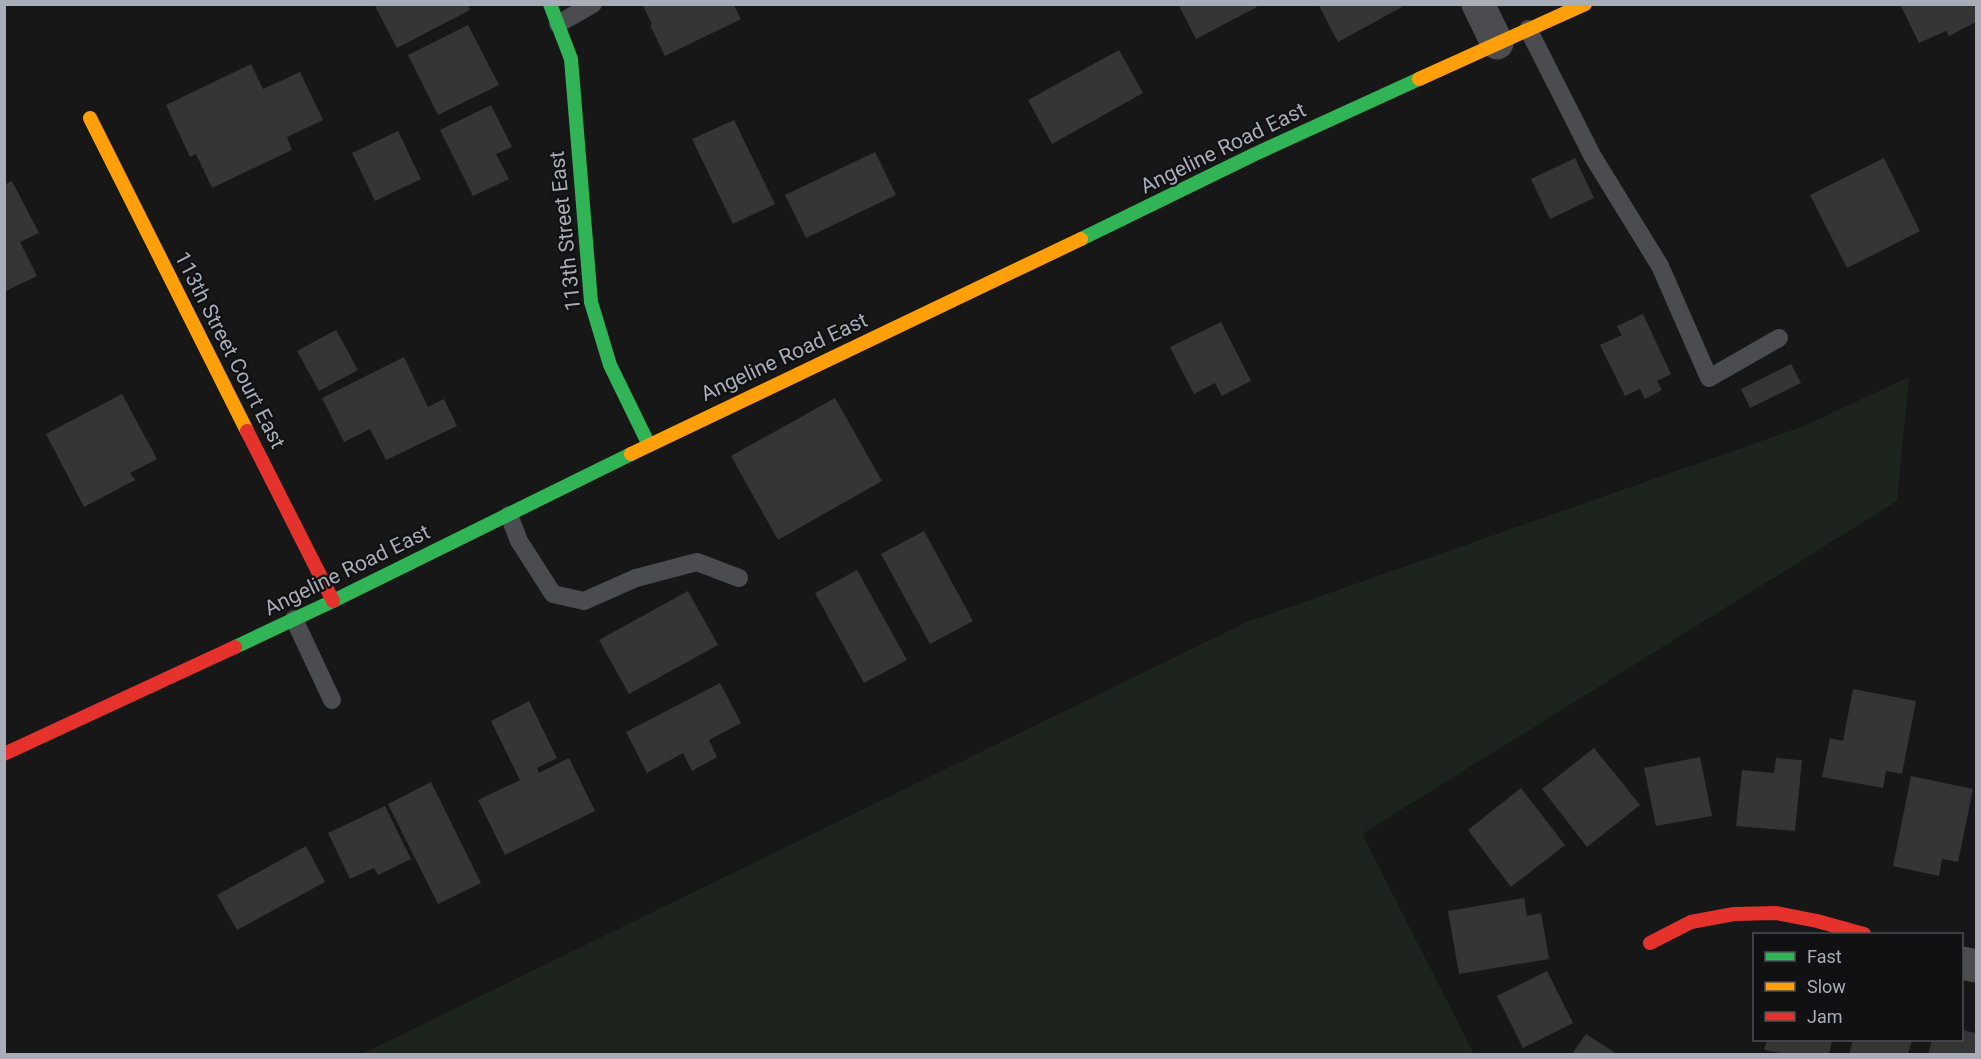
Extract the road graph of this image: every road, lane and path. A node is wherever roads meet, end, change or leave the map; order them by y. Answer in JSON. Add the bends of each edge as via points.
{"nodes":[{"id":1,"x":550,"y":4,"type":"edge"},
{"id":2,"x":593,"y":4,"type":"edge"},
{"id":3,"x":1478,"y":4,"type":"edge"},
{"id":4,"x":1585,"y":4,"type":"edge"},
{"id":5,"x":558,"y":24,"type":"junction"},
{"id":6,"x":1528,"y":29,"type":"junction"},
{"id":7,"x":1497,"y":43,"type":"junction"},
{"id":8,"x":90,"y":118,"type":"dead end"},
{"id":9,"x":1779,"y":338,"type":"dead end"},
{"id":10,"x":649,"y":445,"type":"junction"},
{"id":11,"x":509,"y":515,"type":"junction"},
{"id":12,"x":739,"y":578,"type":"dead end"},
{"id":13,"x":333,"y":601,"type":"junction"},
{"id":14,"x":294,"y":619,"type":"junction"},
{"id":15,"x":332,"y":700,"type":"dead end"},
{"id":16,"x":4,"y":754,"type":"edge"},
{"id":17,"x":1860,"y":933,"type":"edge"},
{"id":18,"x":1650,"y":943,"type":"dead end"}],
"edges":[{"from":1,"to":5,"type":"street","name":"113th Street East"},
{"from":2,"to":5,"type":"lane"},
{"from":3,"to":7,"type":"street"},
{"from":4,"to":6,"type":"street","name":"Angeline Road East"},
{"from":5,"to":10,"type":"street","name":"113th Street East","via":[[571,59],[591,302],[610,365]]},
{"from":6,"to":7,"type":"street","name":"Angeline Road East"},
{"from":6,"to":9,"type":"lane","via":[[1593,157],[1660,266],[1709,378]]},
{"from":7,"to":10,"type":"street","name":"Angeline Road East","via":[[1255,154]]},
{"from":8,"to":13,"type":"street","name":"113th Street Court East"},
{"from":10,"to":11,"type":"street","name":"Angeline Road East"},
{"from":11,"to":12,"type":"lane","via":[[519,541],[553,594],[584,601],[636,578],[697,562]]},
{"from":11,"to":13,"type":"street","name":"Angeline Road East"},
{"from":13,"to":14,"type":"street","name":"Angeline Road East"},
{"from":14,"to":15,"type":"lane"},
{"from":14,"to":16,"type":"street","name":"Angeline Road East"},
{"from":17,"to":18,"type":"street","via":[[1776,913],[1734,914],[1691,922]]}]}
